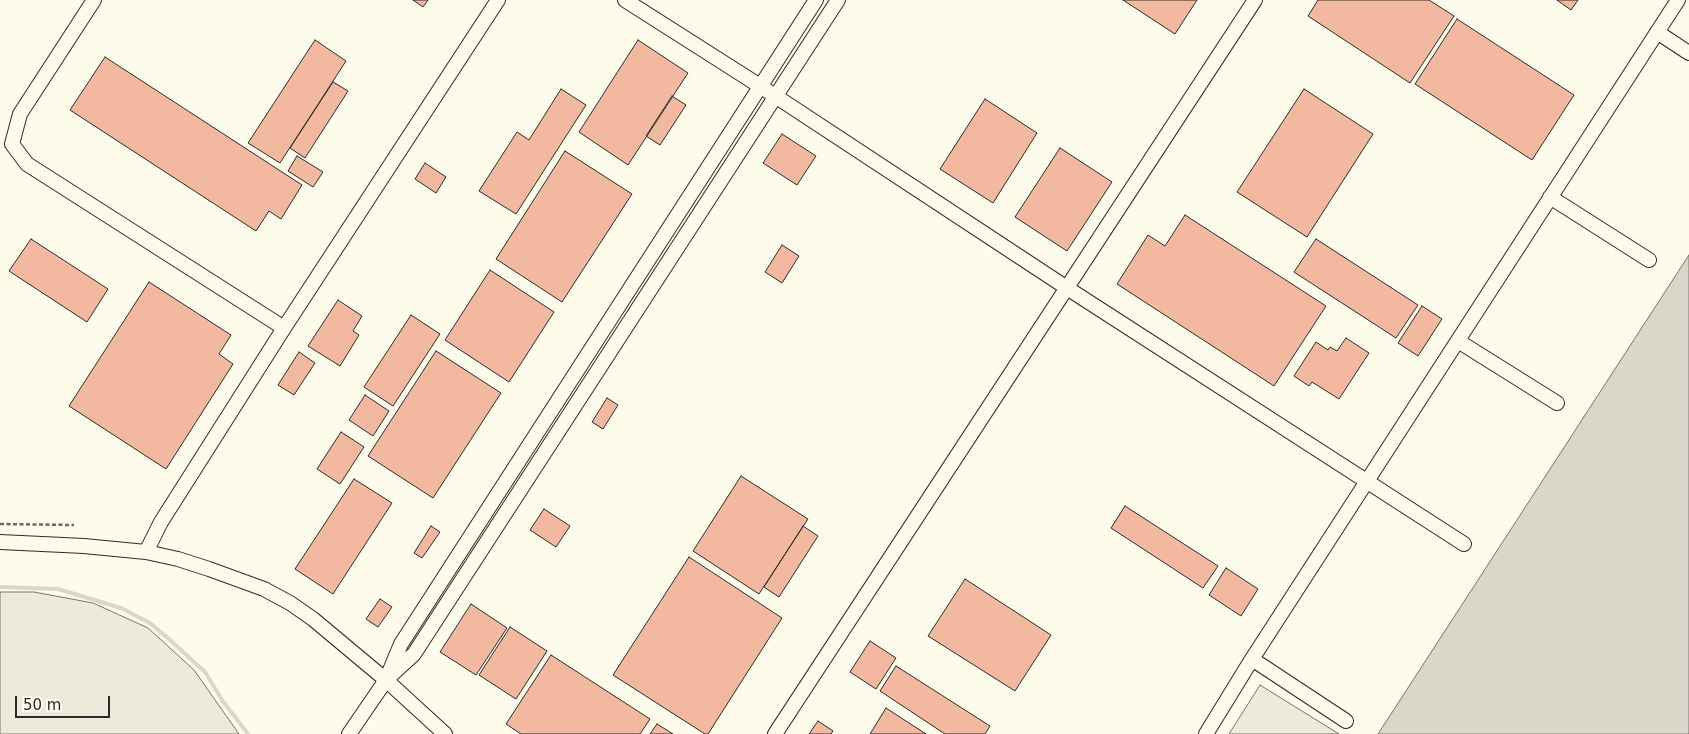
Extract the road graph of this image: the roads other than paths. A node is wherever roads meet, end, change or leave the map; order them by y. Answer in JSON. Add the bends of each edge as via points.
{"nodes":[{"id":1,"x":94,"y":0,"type":"edge"},
{"id":2,"x":498,"y":0,"type":"edge"},
{"id":3,"x":625,"y":0,"type":"edge"},
{"id":4,"x":816,"y":0,"type":"edge"},
{"id":5,"x":838,"y":0,"type":"edge"},
{"id":6,"x":1255,"y":0,"type":"edge"},
{"id":7,"x":1678,"y":0,"type":"edge"},
{"id":8,"x":1657,"y":32,"type":"junction"},
{"id":9,"x":1689,"y":54,"type":"edge"},
{"id":10,"x":760,"y":86,"type":"junction"},
{"id":11,"x":776,"y":96,"type":"junction"},
{"id":12,"x":1550,"y":197,"type":"junction"},
{"id":13,"x":1649,"y":260,"type":"dead end"},
{"id":14,"x":1067,"y":288,"type":"junction"},
{"id":15,"x":284,"y":328,"type":"junction"},
{"id":16,"x":1458,"y":341,"type":"junction"},
{"id":17,"x":1558,"y":403,"type":"dead end"},
{"id":18,"x":1367,"y":481,"type":"junction"},
{"id":19,"x":0,"y":542,"type":"edge"},
{"id":20,"x":1464,"y":544,"type":"dead end"},
{"id":21,"x":146,"y":552,"type":"junction"},
{"id":22,"x":1252,"y":659,"type":"junction"},
{"id":23,"x":386,"y":680,"type":"junction"},
{"id":24,"x":1346,"y":721,"type":"dead end"},
{"id":25,"x":1212,"y":732,"type":"edge"},
{"id":26,"x":349,"y":734,"type":"edge"},
{"id":27,"x":445,"y":734,"type":"edge"},
{"id":28,"x":775,"y":734,"type":"edge"}],
"edges":[{"from":1,"to":15,"type":"street","via":[[20,114],[12,144],[27,164]]},
{"from":2,"to":15,"type":"street"},
{"from":3,"to":10,"type":"street"},
{"from":4,"to":10,"type":"street"},
{"from":5,"to":11,"type":"street"},
{"from":6,"to":14,"type":"street"},
{"from":7,"to":8,"type":"street"},
{"from":8,"to":9,"type":"street"},
{"from":8,"to":12,"type":"street"},
{"from":10,"to":11,"type":"street"},
{"from":10,"to":23,"type":"street","via":[[406,635]]},
{"from":11,"to":14,"type":"street"},
{"from":11,"to":23,"type":"street","via":[[414,654]]},
{"from":12,"to":13,"type":"street"},
{"from":12,"to":16,"type":"street"},
{"from":14,"to":18,"type":"street"},
{"from":14,"to":28,"type":"street"},
{"from":15,"to":21,"type":"street","via":[[161,522]]},
{"from":16,"to":17,"type":"street"},
{"from":16,"to":18,"type":"street"},
{"from":18,"to":20,"type":"street"},
{"from":18,"to":22,"type":"street"},
{"from":19,"to":21,"type":"street"},
{"from":21,"to":23,"type":"street","via":[[209,568],[290,603]]},
{"from":22,"to":24,"type":"street"},
{"from":22,"to":25,"type":"street"},
{"from":23,"to":26,"type":"street"},
{"from":23,"to":27,"type":"street"}]}
